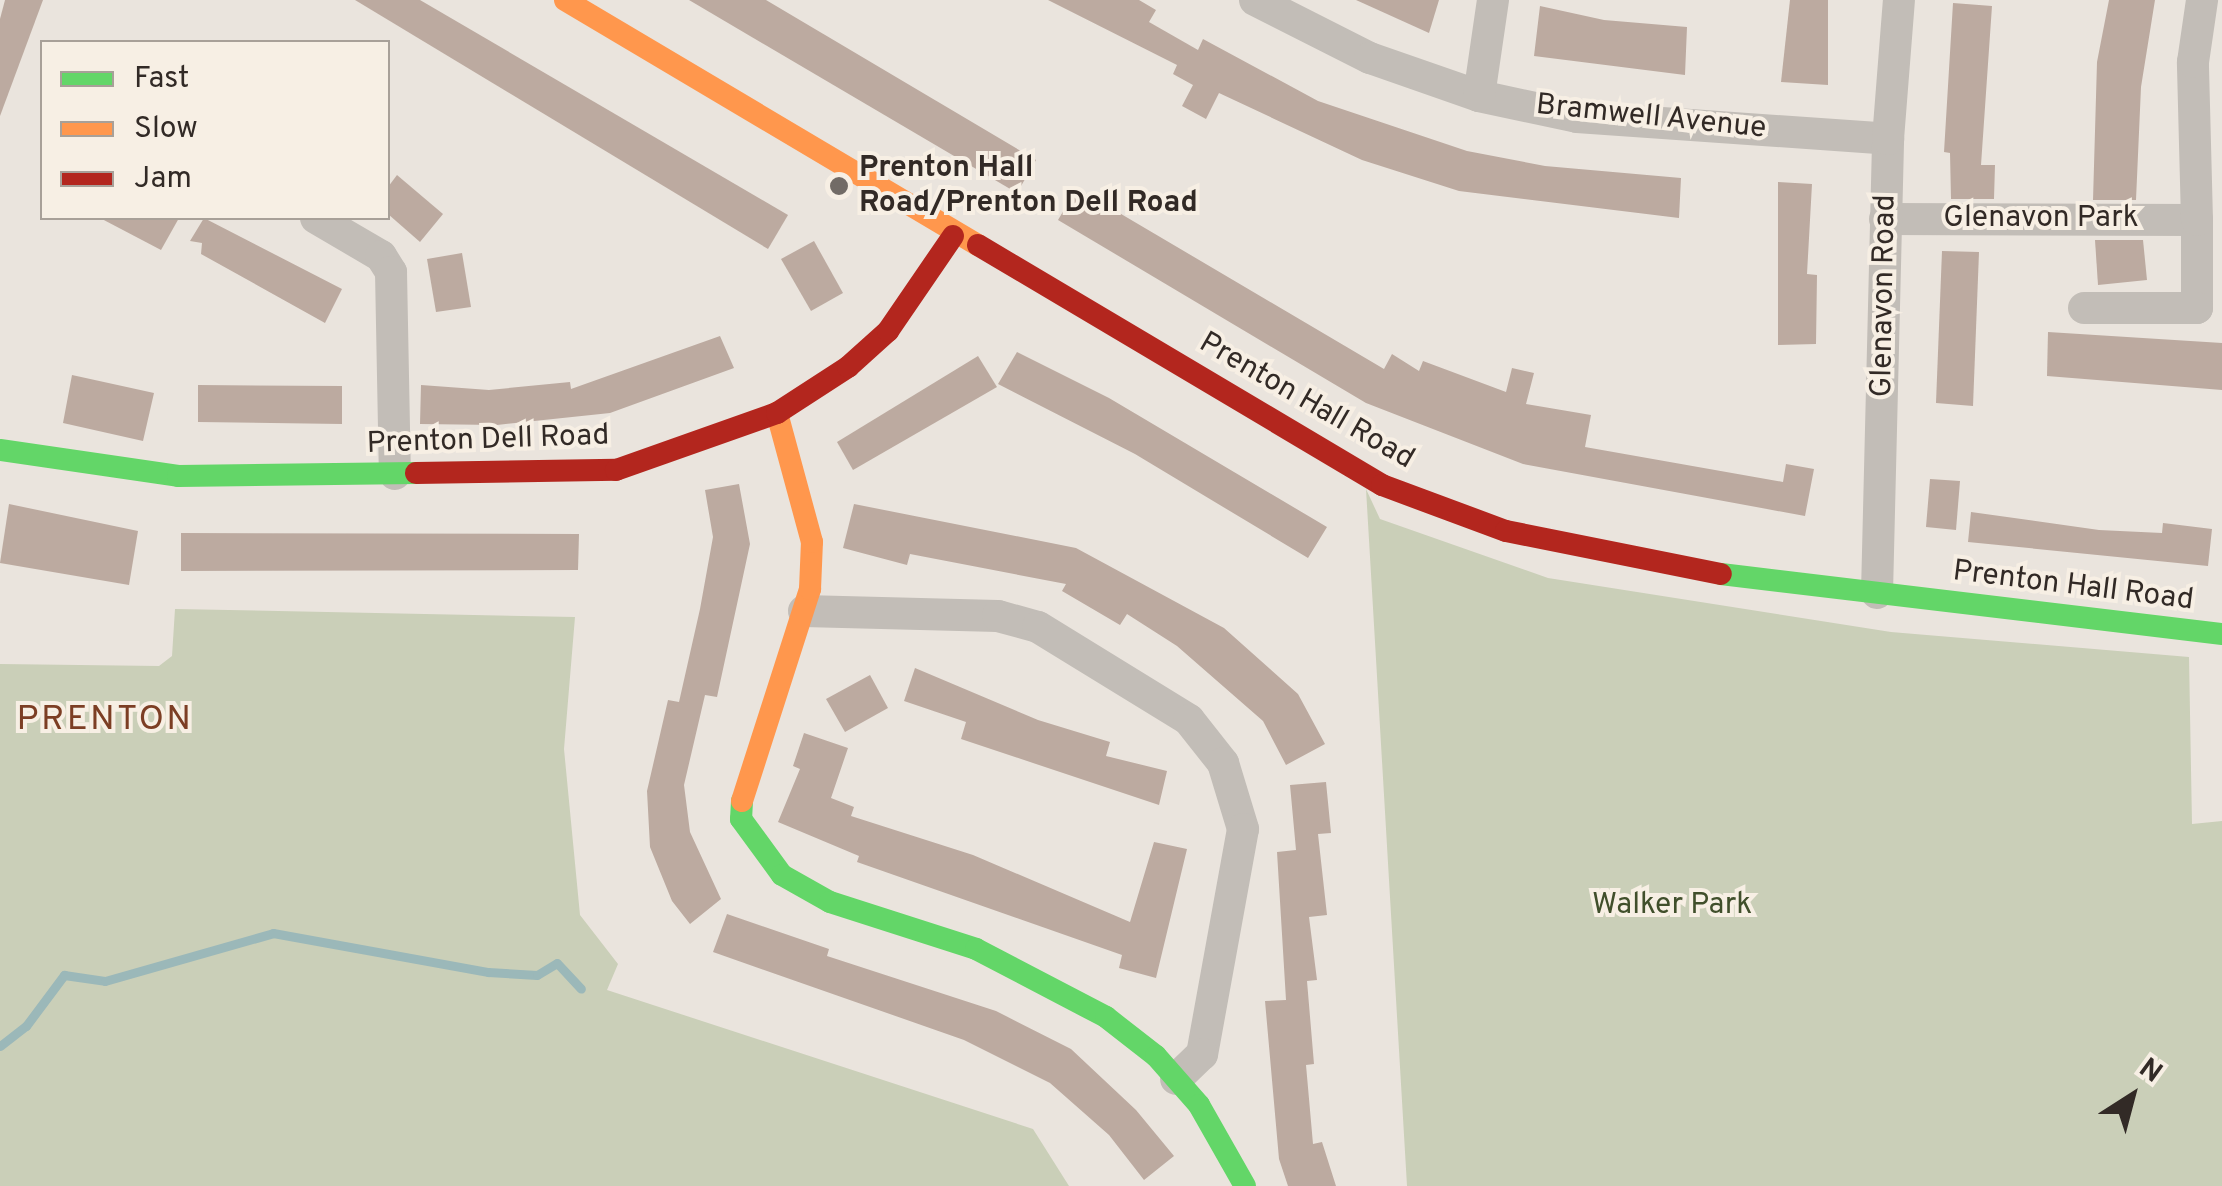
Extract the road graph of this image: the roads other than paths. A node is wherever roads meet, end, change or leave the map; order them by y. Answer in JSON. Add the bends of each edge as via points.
{"nodes":[{"id":1,"x":565,"y":0,"type":"edge"},
{"id":2,"x":1255,"y":0,"type":"edge"},
{"id":3,"x":1493,"y":0,"type":"edge"},
{"id":4,"x":1899,"y":0,"type":"edge"},
{"id":5,"x":2202,"y":0,"type":"edge"},
{"id":6,"x":1478,"y":96,"type":"junction"},
{"id":7,"x":1888,"y":140,"type":"junction"},
{"id":8,"x":1885,"y":219,"type":"junction"},
{"id":9,"x":319,"y":220,"type":"edge"},
{"id":10,"x":2197,"y":220,"type":"junction"},
{"id":11,"x":953,"y":236,"type":"junction"},
{"id":12,"x":2084,"y":308,"type":"dead end"},
{"id":13,"x":777,"y":413,"type":"junction"},
{"id":14,"x":0,"y":450,"type":"edge"},
{"id":15,"x":396,"y":474,"type":"junction"},
{"id":16,"x":1877,"y":593,"type":"junction"},
{"id":17,"x":804,"y":611,"type":"junction"},
{"id":18,"x":2222,"y":634,"type":"edge"},
{"id":19,"x":1176,"y":1079,"type":"junction"},
{"id":20,"x":1245,"y":1186,"type":"edge"}],
"edges":[{"from":1,"to":11,"type":"street","name":"Prenton Hall Road"},
{"from":2,"to":6,"type":"street","name":"Bramwell Avenue","via":[[1370,58]]},
{"from":3,"to":6,"type":"street"},
{"from":4,"to":7,"type":"street","name":"Glenavon Road"},
{"from":5,"to":10,"type":"street","via":[[2193,62]]},
{"from":6,"to":7,"type":"street","name":"Bramwell Avenue","via":[[1577,116]]},
{"from":7,"to":8,"type":"street","name":"Glenavon Road"},
{"from":8,"to":10,"type":"street","name":"Glenavon Park"},
{"from":8,"to":16,"type":"street","name":"Glenavon Road"},
{"from":9,"to":15,"type":"street","via":[[381,256],[391,272]]},
{"from":10,"to":12,"type":"street","via":[[2197,308]]},
{"from":11,"to":13,"type":"street","name":"Prenton Dell Road","via":[[888,331],[848,367]]},
{"from":11,"to":16,"type":"street","name":"Prenton Hall Road","via":[[1382,486],[1506,531],[1729,576]]},
{"from":13,"to":15,"type":"street","name":"Prenton Dell Road","via":[[616,470]]},
{"from":13,"to":17,"type":"street","via":[[812,542]]},
{"from":14,"to":15,"type":"street","name":"Prenton Dell Road","via":[[178,476]]},
{"from":16,"to":18,"type":"street","name":"Prenton Hall Road"},
{"from":17,"to":19,"type":"street","via":[[744,783],[742,819],[759,852],[782,875],[830,902],[1044,980],[1106,1017]]},
{"from":17,"to":19,"type":"street","via":[[998,616],[1038,627],[1139,685],[1200,734],[1223,763],[1243,828],[1202,1054]]},
{"from":19,"to":20,"type":"street","via":[[1200,1105]]}]}
